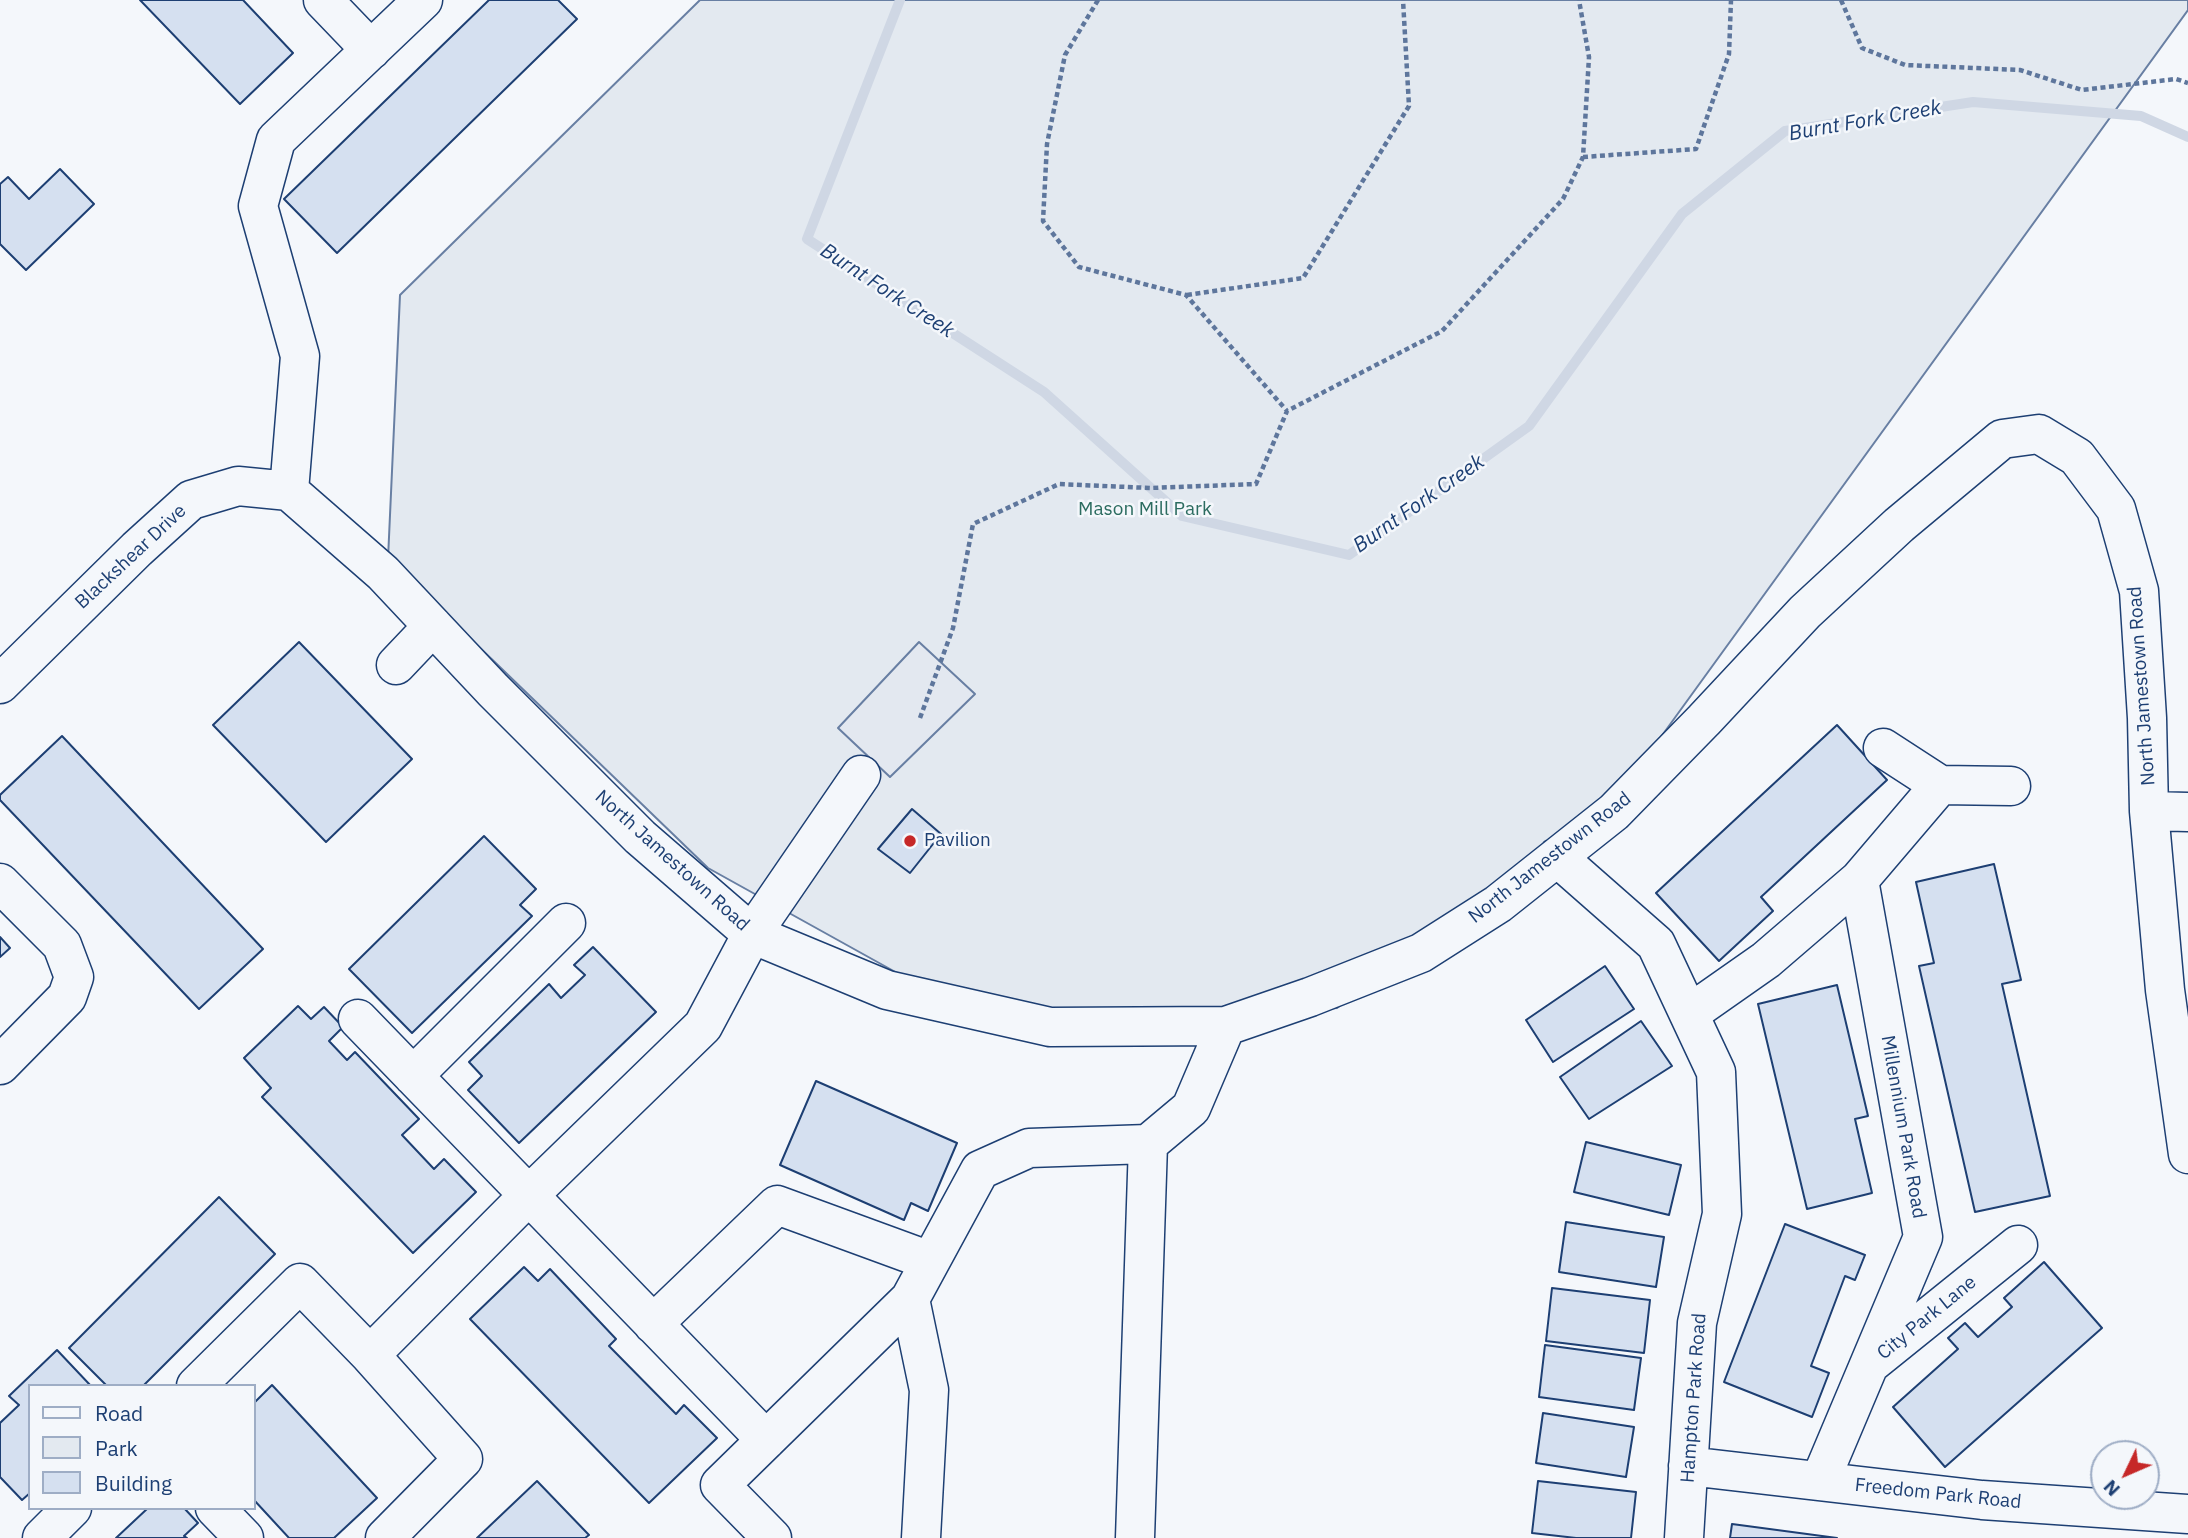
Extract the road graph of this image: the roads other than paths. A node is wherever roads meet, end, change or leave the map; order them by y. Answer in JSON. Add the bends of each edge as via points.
{"nodes":[{"id":1,"x":323,"y":0,"type":"edge"},
{"id":2,"x":423,"y":0,"type":"edge"},
{"id":3,"x":371,"y":50,"type":"junction"},
{"id":4,"x":289,"y":491,"type":"junction"},
{"id":5,"x":433,"y":626,"type":"junction"},
{"id":6,"x":396,"y":665,"type":"dead end"},
{"id":7,"x":0,"y":684,"type":"edge"},
{"id":8,"x":1883,"y":748,"type":"dead end"},
{"id":9,"x":860,"y":775,"type":"dead end"},
{"id":10,"x":1940,"y":785,"type":"junction"},
{"id":11,"x":2011,"y":786,"type":"dead end"},
{"id":12,"x":2149,"y":811,"type":"junction"},
{"id":13,"x":2188,"y":812,"type":"edge"},
{"id":14,"x":1557,"y":857,"type":"junction"},
{"id":15,"x":1859,"y":880,"type":"junction"},
{"id":16,"x":0,"y":883,"type":"edge"},
{"id":17,"x":566,"y":923,"type":"dead end"},
{"id":18,"x":752,"y":933,"type":"junction"},
{"id":19,"x":1689,"y":1014,"type":"junction"},
{"id":20,"x":358,"y":1019,"type":"dead end"},
{"id":21,"x":1226,"y":1026,"type":"junction"},
{"id":22,"x":0,"y":1065,"type":"edge"},
{"id":23,"x":413,"y":1076,"type":"junction"},
{"id":24,"x":1148,"y":1144,"type":"junction"},
{"id":25,"x":2188,"y":1154,"type":"edge"},
{"id":26,"x":528,"y":1195,"type":"junction"},
{"id":27,"x":2018,"y":1245,"type":"dead end"},
{"id":28,"x":930,"y":1261,"type":"junction"},
{"id":29,"x":910,"y":1299,"type":"junction"},
{"id":30,"x":653,"y":1324,"type":"junction"},
{"id":31,"x":370,"y":1355,"type":"junction"},
{"id":32,"x":1869,"y":1365,"type":"junction"},
{"id":33,"x":198,"y":1384,"type":"edge"},
{"id":34,"x":766,"y":1440,"type":"junction"},
{"id":35,"x":1688,"y":1466,"type":"junction"},
{"id":36,"x":1821,"y":1481,"type":"junction"},
{"id":37,"x":70,"y":1510,"type":"edge"},
{"id":38,"x":217,"y":1510,"type":"edge"},
{"id":39,"x":2188,"y":1514,"type":"edge"},
{"id":40,"x":42,"y":1538,"type":"edge"},
{"id":41,"x":244,"y":1538,"type":"edge"},
{"id":42,"x":385,"y":1538,"type":"edge"},
{"id":43,"x":772,"y":1538,"type":"edge"},
{"id":44,"x":920,"y":1538,"type":"edge"},
{"id":45,"x":1135,"y":1538,"type":"edge"},
{"id":46,"x":1684,"y":1538,"type":"edge"}],
"edges":[{"from":1,"to":3,"type":"street"},
{"from":2,"to":3,"type":"street"},
{"from":3,"to":4,"type":"street","via":[[276,141],[258,206],[300,356]]},
{"from":4,"to":5,"type":"street","name":"North Jamestown Road","via":[[383,573]]},
{"from":4,"to":7,"type":"street","name":"Blackshear Drive","via":[[238,486],[191,500]]},
{"from":5,"to":6,"type":"street"},
{"from":5,"to":18,"type":"street","name":"North Jamestown Road","via":[[640,837]]},
{"from":8,"to":10,"type":"street"},
{"from":9,"to":18,"type":"street"},
{"from":10,"to":11,"type":"street"},
{"from":10,"to":15,"type":"street"},
{"from":12,"to":13,"type":"street"},
{"from":12,"to":14,"type":"street","name":"North Jamestown Road","via":[[2138,591],[2116,509],[2077,457],[2039,434],[2002,439],[1899,525],[1805,612],[1614,812]]},
{"from":12,"to":25,"type":"street","name":"North Jamestown Road","via":[[2165,989]]},
{"from":14,"to":19,"type":"street","name":"Hampton Park Road","via":[[1656,944]]},
{"from":14,"to":21,"type":"street","name":"North Jamestown Road","via":[[1498,904],[1421,953]]},
{"from":15,"to":19,"type":"street","via":[[1766,960]]},
{"from":15,"to":32,"type":"street","name":"Millennium Park Road","via":[[1923,1237]]},
{"from":16,"to":22,"type":"street","via":[[62,945],[74,977],[67,997]]},
{"from":17,"to":23,"type":"street"},
{"from":18,"to":21,"type":"street","name":"North Jamestown Road","via":[[887,990],[1051,1027]]},
{"from":18,"to":26,"type":"street","via":[[703,1026]]},
{"from":19,"to":35,"type":"street","name":"Hampton Park Road","via":[[1716,1072],[1722,1214],[1697,1323]]},
{"from":20,"to":23,"type":"street"},
{"from":21,"to":24,"type":"street","via":[[1191,1108]]},
{"from":23,"to":26,"type":"street"},
{"from":24,"to":28,"type":"street","via":[[1029,1147],[980,1170]]},
{"from":24,"to":45,"type":"street"},
{"from":26,"to":30,"type":"street"},
{"from":26,"to":31,"type":"street"},
{"from":27,"to":32,"type":"street","name":"City Park Lane"},
{"from":28,"to":29,"type":"street"},
{"from":28,"to":30,"type":"street","via":[[777,1205]]},
{"from":29,"to":34,"type":"street"},
{"from":29,"to":44,"type":"street","via":[[929,1390]]},
{"from":30,"to":34,"type":"street"},
{"from":31,"to":33,"type":"street","via":[[300,1283]]},
{"from":31,"to":42,"type":"street","via":[[463,1459]]},
{"from":32,"to":36,"type":"street","name":"City Park Lane"},
{"from":34,"to":43,"type":"street","via":[[720,1485]]},
{"from":35,"to":36,"type":"street","name":"Freedom Park Road"},
{"from":35,"to":46,"type":"street","name":"Hampton Park Road"},
{"from":36,"to":39,"type":"street","name":"Freedom Park Road","via":[[1982,1500]]},
{"from":37,"to":40,"type":"street"},
{"from":38,"to":41,"type":"street"}]}
